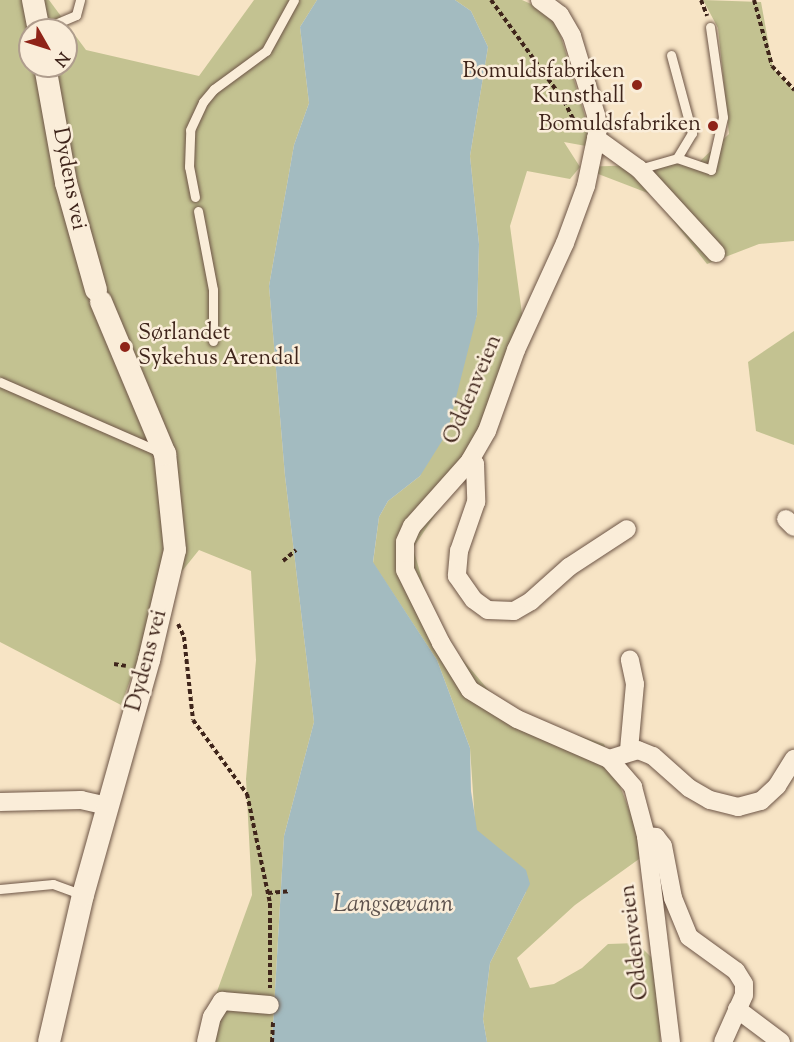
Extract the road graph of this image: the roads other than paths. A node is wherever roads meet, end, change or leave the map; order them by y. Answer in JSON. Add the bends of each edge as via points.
{"nodes":[{"id":1,"x":33,"y":0,"type":"edge"},
{"id":2,"x":80,"y":0,"type":"edge"},
{"id":3,"x":294,"y":0,"type":"edge"},
{"id":4,"x":540,"y":0,"type":"edge"},
{"id":5,"x":37,"y":18,"type":"edge"},
{"id":6,"x":69,"y":18,"type":"edge"},
{"id":7,"x":710,"y":27,"type":"dead end"},
{"id":8,"x":671,"y":55,"type":"dead end"},
{"id":9,"x":47,"y":78,"type":"edge"},
{"id":10,"x":595,"y":146,"type":"junction"},
{"id":11,"x":677,"y":158,"type":"junction"},
{"id":12,"x":639,"y":169,"type":"junction"},
{"id":13,"x":195,"y":197,"type":"dead end"},
{"id":14,"x":198,"y":211,"type":"dead end"},
{"id":15,"x":716,"y":253,"type":"dead end"},
{"id":16,"x":213,"y":341,"type":"dead end"},
{"id":17,"x":0,"y":382,"type":"edge"},
{"id":18,"x":165,"y":453,"type":"junction"},
{"id":19,"x":470,"y":461,"type":"junction"},
{"id":20,"x":627,"y":529,"type":"dead end"},
{"id":21,"x":630,"y":660,"type":"dead end"},
{"id":22,"x":629,"y":750,"type":"junction"},
{"id":23,"x":609,"y":759,"type":"junction"},
{"id":24,"x":794,"y":759,"type":"edge"},
{"id":25,"x":0,"y":802,"type":"edge"},
{"id":26,"x":108,"y":806,"type":"junction"},
{"id":27,"x":646,"y":836,"type":"junction"},
{"id":28,"x":0,"y":889,"type":"edge"},
{"id":29,"x":83,"y":895,"type":"junction"},
{"id":30,"x":270,"y":1005,"type":"road end"},
{"id":31,"x":737,"y":1009,"type":"junction"},
{"id":32,"x":50,"y":1033,"type":"edge"},
{"id":33,"x":37,"y":1042,"type":"edge"},
{"id":34,"x":206,"y":1042,"type":"edge"},
{"id":35,"x":671,"y":1042,"type":"edge"},
{"id":36,"x":723,"y":1042,"type":"edge"},
{"id":37,"x":781,"y":1042,"type":"edge"}],
"edges":[{"from":1,"to":5,"type":"street"},
{"from":2,"to":6,"type":"lane","via":[[76,15]]},
{"from":3,"to":13,"type":"lane","via":[[266,51],[214,89],[203,102],[189,130],[189,166]]},
{"from":4,"to":10,"type":"street","name":"Oddenveien","via":[[560,15],[572,36],[596,115]]},
{"from":7,"to":11,"type":"lane","via":[[723,117],[711,170]]},
{"from":8,"to":11,"type":"lane","via":[[692,132]]},
{"from":9,"to":18,"type":"street","name":"Dydens vei","via":[[66,183],[98,296]]},
{"from":10,"to":12,"type":"street"},
{"from":10,"to":19,"type":"street","name":"Oddenveien","via":[[565,243],[516,351],[487,431]]},
{"from":11,"to":12,"type":"lane"},
{"from":12,"to":15,"type":"street"},
{"from":14,"to":16,"type":"lane","via":[[213,290]]},
{"from":17,"to":18,"type":"lane"},
{"from":18,"to":26,"type":"street","name":"Dydens vei","via":[[175,550]]},
{"from":19,"to":20,"type":"street","via":[[475,464],[476,502],[459,551],[457,576],[474,600],[489,610],[514,611],[569,567]]},
{"from":19,"to":23,"type":"street","name":"Oddenveien","via":[[412,526],[405,542],[405,570],[412,587],[470,690],[517,719]]},
{"from":21,"to":22,"type":"street","via":[[635,684]]},
{"from":22,"to":23,"type":"street"},
{"from":22,"to":24,"type":"street","via":[[653,756],[689,788],[710,800],[738,807],[761,801],[777,786]]},
{"from":23,"to":27,"type":"street","name":"Oddenveien","via":[[633,787]]},
{"from":25,"to":26,"type":"street","via":[[81,800]]},
{"from":26,"to":29,"type":"street","name":"Dydens vei"},
{"from":27,"to":31,"type":"street","name":"Oddenveien","via":[[656,837],[663,846],[673,898],[690,937],[736,971],[744,984]]},
{"from":27,"to":35,"type":"street","name":"Oddenveien"},
{"from":28,"to":29,"type":"lane","via":[[53,884]]},
{"from":29,"to":32,"type":"street","name":"Dydens vei"},
{"from":30,"to":34,"type":"street","via":[[222,1001],[212,1017]]},
{"from":31,"to":36,"type":"street","name":"Oddenveien"},
{"from":31,"to":37,"type":"street"},
{"from":32,"to":33,"type":"street","name":"Dydens vei"}]}
